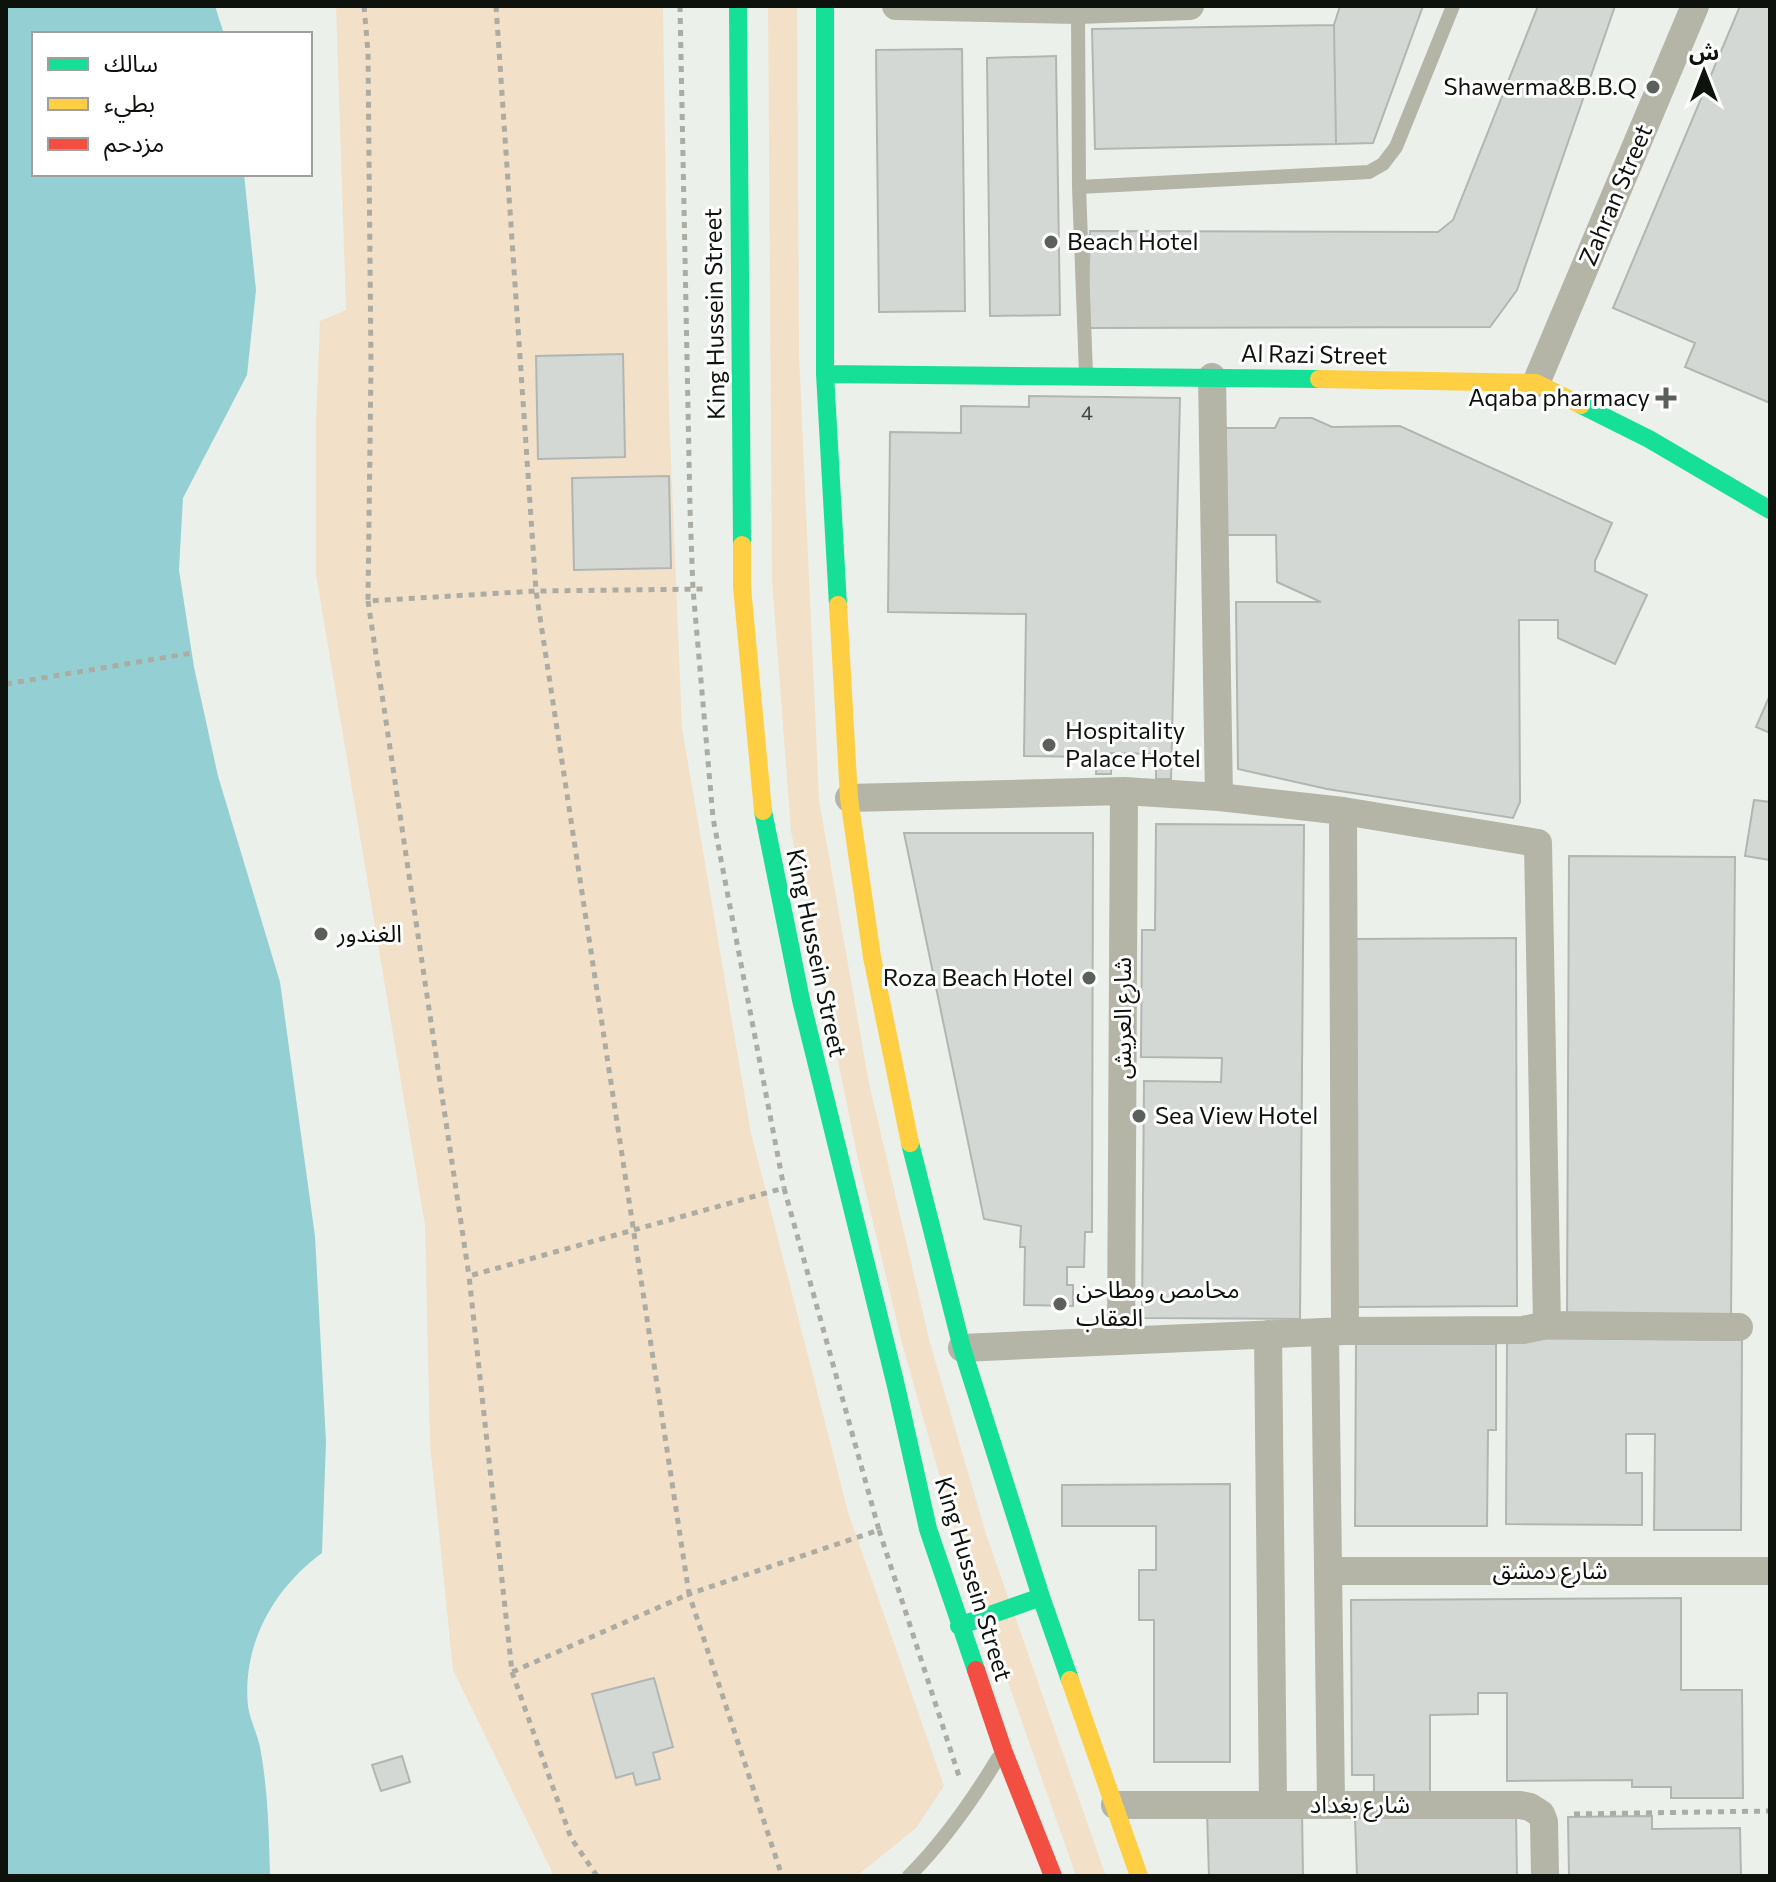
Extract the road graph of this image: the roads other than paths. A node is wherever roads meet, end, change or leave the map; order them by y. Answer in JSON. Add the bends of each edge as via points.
{"nodes":[{"id":1,"x":738,"y":6,"type":"edge"},
{"id":2,"x":825,"y":6,"type":"edge"},
{"id":3,"x":896,"y":6,"type":"edge"},
{"id":4,"x":1190,"y":6,"type":"edge"},
{"id":5,"x":1453,"y":6,"type":"edge"},
{"id":6,"x":1695,"y":6,"type":"edge"},
{"id":7,"x":1078,"y":10,"type":"junction"},
{"id":8,"x":1079,"y":187,"type":"junction"},
{"id":9,"x":825,"y":374,"type":"junction"},
{"id":10,"x":1086,"y":375,"type":"junction"},
{"id":11,"x":1212,"y":377,"type":"junction"},
{"id":12,"x":1536,"y":383,"type":"junction"},
{"id":13,"x":1770,"y":510,"type":"edge"},
{"id":14,"x":1124,"y":791,"type":"junction"},
{"id":15,"x":1219,"y":797,"type":"junction"},
{"id":16,"x":849,"y":798,"type":"junction"},
{"id":17,"x":1343,"y":811,"type":"junction"},
{"id":18,"x":1547,"y":1325,"type":"junction"},
{"id":19,"x":1739,"y":1327,"type":"dead end"},
{"id":20,"x":1335,"y":1331,"type":"junction"},
{"id":21,"x":1268,"y":1334,"type":"junction"},
{"id":22,"x":1121,"y":1341,"type":"junction"},
{"id":23,"x":962,"y":1348,"type":"junction"},
{"id":24,"x":1329,"y":1571,"type":"junction"},
{"id":25,"x":1770,"y":1571,"type":"edge"},
{"id":26,"x":1041,"y":1597,"type":"junction"},
{"id":27,"x":959,"y":1626,"type":"junction"},
{"id":28,"x":1003,"y":1750,"type":"junction"},
{"id":29,"x":1115,"y":1805,"type":"junction"},
{"id":30,"x":1273,"y":1805,"type":"junction"},
{"id":31,"x":1331,"y":1805,"type":"junction"},
{"id":32,"x":909,"y":1876,"type":"edge"},
{"id":33,"x":1053,"y":1876,"type":"edge"},
{"id":34,"x":1139,"y":1876,"type":"edge"},
{"id":35,"x":1545,"y":1876,"type":"edge"}],
"edges":[{"from":1,"to":27,"type":"main road","name":"King Hussein Street","via":[[742,587],[764,823],[801,1000],[928,1529]]},
{"from":2,"to":9,"type":"main road"},
{"from":3,"to":7,"type":"street"},
{"from":4,"to":7,"type":"street"},
{"from":5,"to":8,"type":"lane","via":[[1396,147],[1369,172]]},
{"from":6,"to":12,"type":"street","name":"Zahran Street"},
{"from":7,"to":8,"type":"lane"},
{"from":8,"to":10,"type":"lane"},
{"from":9,"to":10,"type":"main road","name":"Al Razi Street"},
{"from":9,"to":16,"type":"main road"},
{"from":10,"to":11,"type":"main road","name":"Al Razi Street"},
{"from":11,"to":12,"type":"main road","name":"Al Razi Street"},
{"from":11,"to":15,"type":"street"},
{"from":12,"to":13,"type":"main road","name":"Al Razi Street","via":[[1649,439]]},
{"from":14,"to":15,"type":"street"},
{"from":14,"to":16,"type":"street"},
{"from":14,"to":22,"type":"street","name":"شارع العريش"},
{"from":15,"to":17,"type":"street"},
{"from":16,"to":23,"type":"main road","via":[[875,972],[909,1138]]},
{"from":17,"to":18,"type":"street","via":[[1538,843]]},
{"from":17,"to":20,"type":"street"},
{"from":18,"to":19,"type":"street"},
{"from":18,"to":20,"type":"street","via":[[1523,1330]]},
{"from":20,"to":21,"type":"street"},
{"from":20,"to":24,"type":"street"},
{"from":21,"to":22,"type":"street"},
{"from":21,"to":30,"type":"street"},
{"from":22,"to":23,"type":"street"},
{"from":23,"to":26,"type":"main road"},
{"from":24,"to":25,"type":"street","name":"شارع دمشق"},
{"from":24,"to":31,"type":"street"},
{"from":26,"to":27,"type":"main road"},
{"from":26,"to":29,"type":"main road"},
{"from":27,"to":28,"type":"main road","name":"King Hussein Street"},
{"from":28,"to":32,"type":"lane","via":[[969,1806]]},
{"from":28,"to":33,"type":"main road","name":"King Hussein Street"},
{"from":29,"to":30,"type":"street","name":"شارع بغداد"},
{"from":29,"to":34,"type":"main road"},
{"from":30,"to":31,"type":"street","name":"شارع بغداد"},
{"from":31,"to":35,"type":"street","name":"شارع بغداد","via":[[1530,1807],[1544,1822]]}]}
